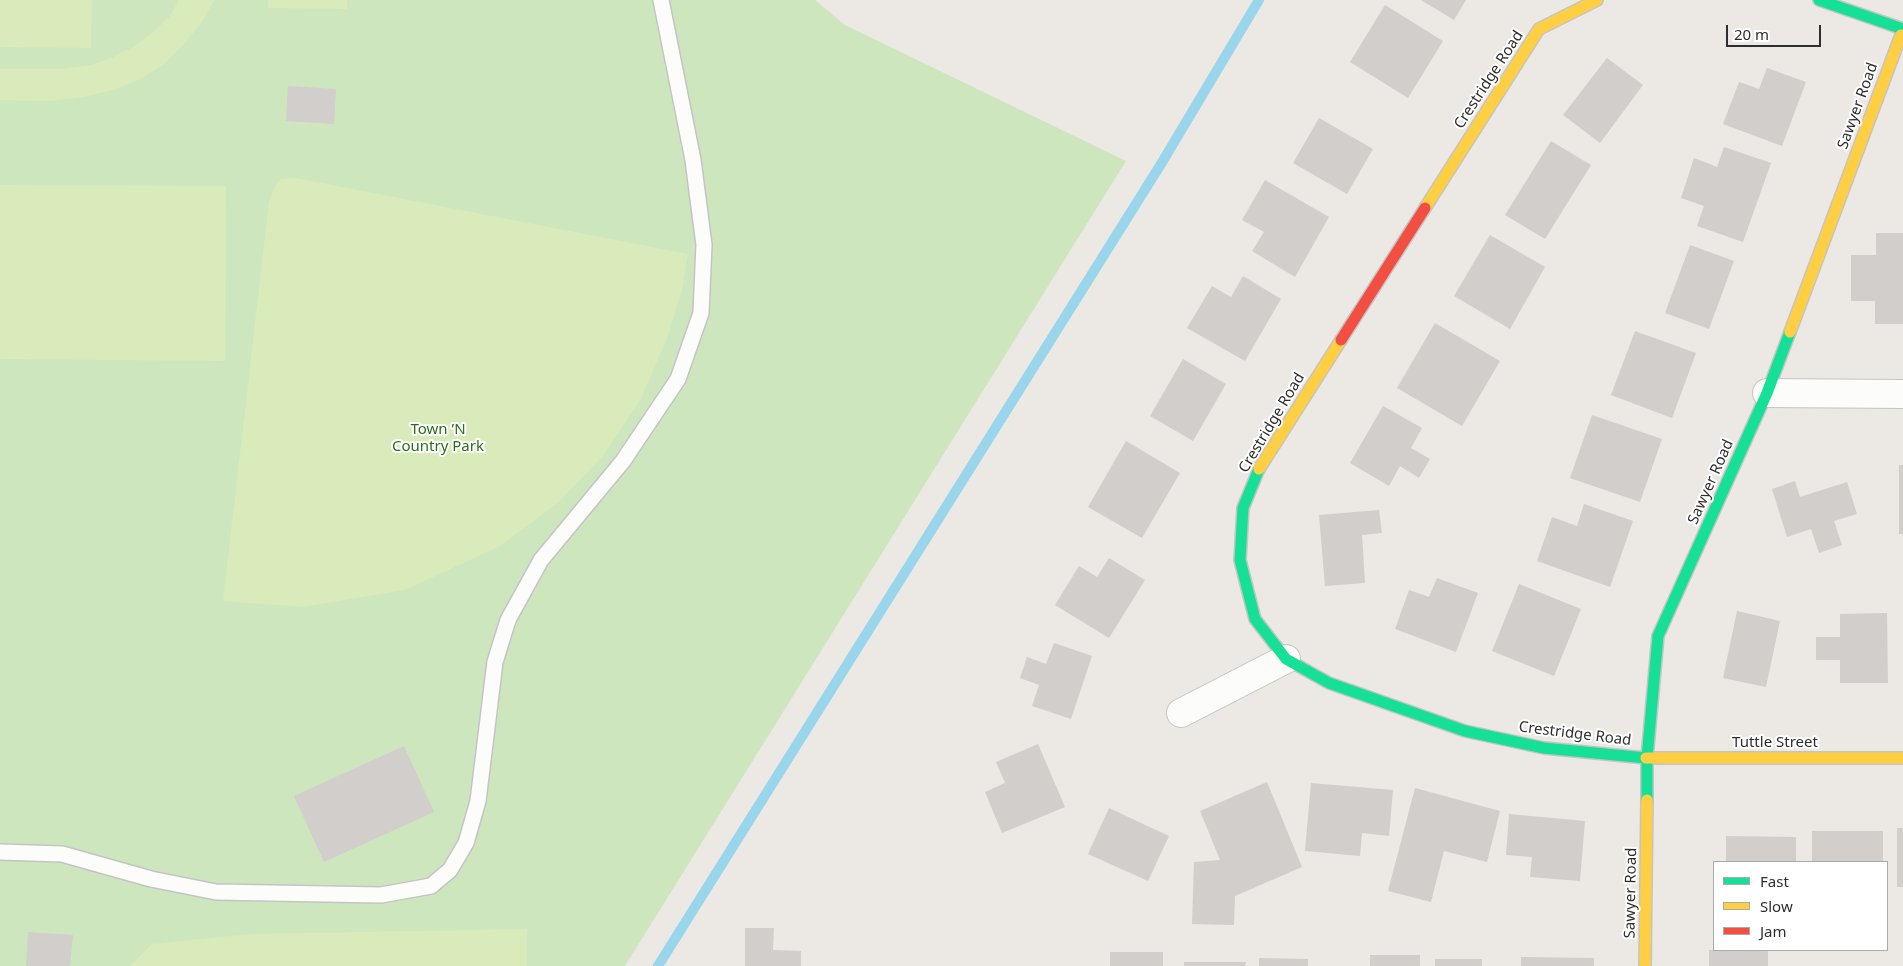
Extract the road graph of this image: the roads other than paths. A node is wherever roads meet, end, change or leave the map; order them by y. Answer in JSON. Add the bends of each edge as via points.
{"nodes":[{"id":1,"x":661,"y":0,"type":"edge"},
{"id":2,"x":1597,"y":0,"type":"edge"},
{"id":3,"x":1819,"y":0,"type":"edge"},
{"id":4,"x":1903,"y":29,"type":"edge"},
{"id":5,"x":1767,"y":393,"type":"junction"},
{"id":6,"x":1903,"y":394,"type":"edge"},
{"id":7,"x":1286,"y":659,"type":"junction"},
{"id":8,"x":1180,"y":713,"type":"dead end"},
{"id":9,"x":1647,"y":758,"type":"junction"},
{"id":10,"x":1903,"y":758,"type":"edge"},
{"id":11,"x":0,"y":852,"type":"edge"},
{"id":12,"x":1645,"y":966,"type":"edge"}],
"edges":[{"from":1,"to":11,"type":"lane","via":[[693,160],[704,245],[701,313],[678,379],[623,461],[541,560],[508,620],[495,662],[478,801],[466,843],[450,870],[431,886],[381,896],[216,892],[151,879],[62,854]]},
{"from":2,"to":7,"type":"street","name":"Crestridge Road","via":[[1539,29],[1261,465],[1243,508],[1240,560],[1255,619]]},
{"from":3,"to":4,"type":"street"},
{"from":4,"to":5,"type":"street","name":"Sawyer Road"},
{"from":5,"to":6,"type":"street"},
{"from":5,"to":9,"type":"street","name":"Sawyer Road","via":[[1658,636]]},
{"from":7,"to":8,"type":"street"},
{"from":7,"to":9,"type":"street","name":"Crestridge Road","via":[[1329,683],[1465,731],[1544,748]]},
{"from":9,"to":10,"type":"street","name":"Tuttle Street"},
{"from":9,"to":12,"type":"street","name":"Sawyer Road"}]}
